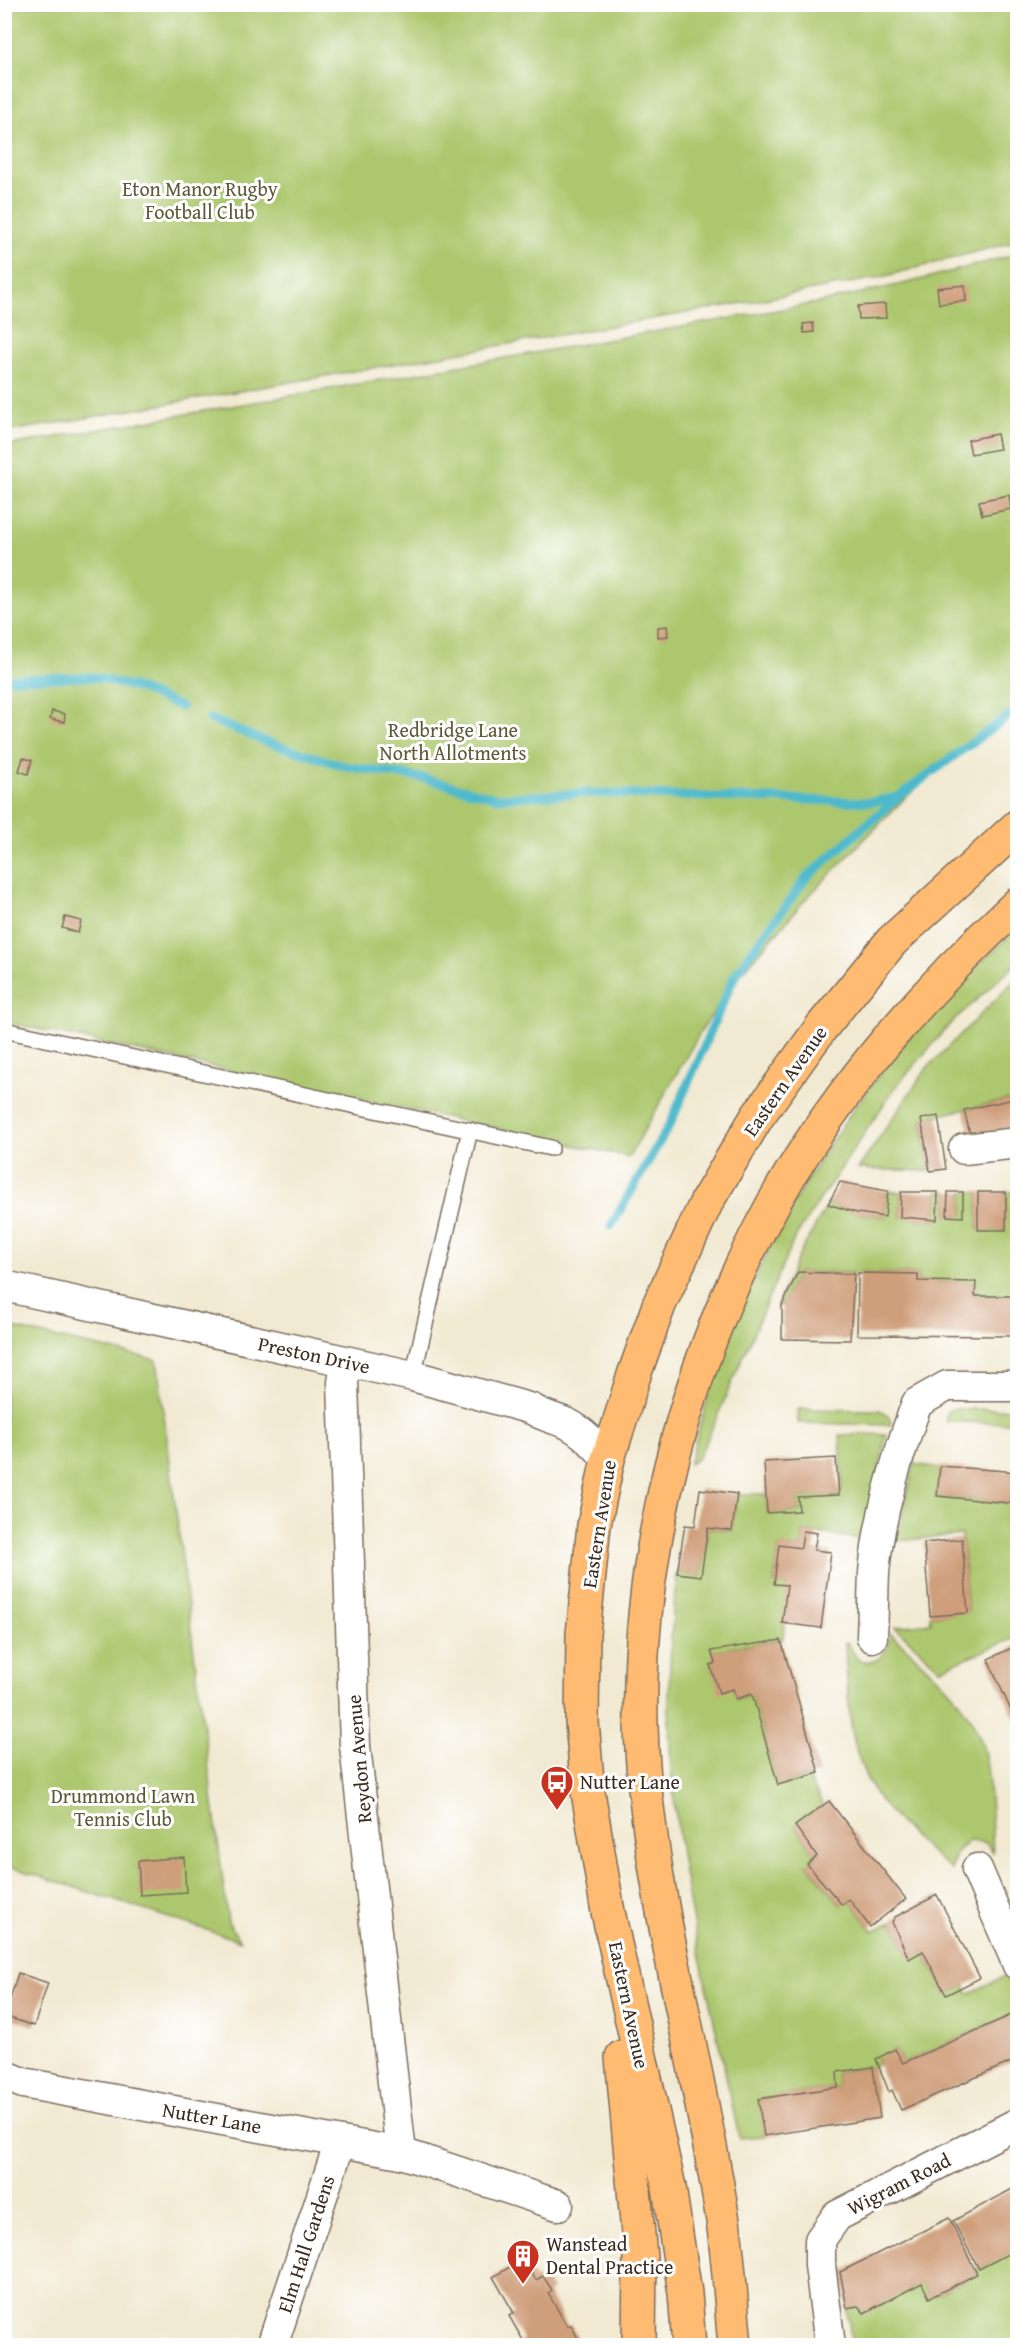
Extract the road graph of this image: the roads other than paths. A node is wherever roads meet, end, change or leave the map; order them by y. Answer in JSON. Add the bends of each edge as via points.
{"nodes":[{"id":1,"x":1017,"y":826,"type":"edge"},
{"id":2,"x":1017,"y":904,"type":"edge"},
{"id":3,"x":4,"y":1030,"type":"edge"},
{"id":4,"x":470,"y":1130,"type":"junction"},
{"id":5,"x":1017,"y":1143,"type":"edge"},
{"id":6,"x":551,"y":1148,"type":"dead end"},
{"id":7,"x":964,"y":1149,"type":"dead end"},
{"id":8,"x":4,"y":1286,"type":"edge"},
{"id":9,"x":347,"y":1362,"type":"junction"},
{"id":10,"x":413,"y":1376,"type":"junction"},
{"id":11,"x":1017,"y":1386,"type":"edge"},
{"id":12,"x":608,"y":1458,"type":"junction"},
{"id":13,"x":872,"y":1637,"type":"dead end"},
{"id":14,"x":977,"y":1869,"type":"dead end"},
{"id":15,"x":608,"y":1912,"type":"junction"},
{"id":16,"x":1017,"y":1965,"type":"edge"},
{"id":17,"x":4,"y":2075,"type":"edge"},
{"id":18,"x":1017,"y":2123,"type":"edge"},
{"id":19,"x":340,"y":2142,"type":"junction"},
{"id":20,"x":401,"y":2153,"type":"junction"},
{"id":21,"x":558,"y":2205,"type":"dead end"},
{"id":22,"x":723,"y":2222,"type":"junction"},
{"id":23,"x":272,"y":2346,"type":"edge"},
{"id":24,"x":639,"y":2346,"type":"edge"},
{"id":25,"x":689,"y":2346,"type":"edge"},
{"id":26,"x":735,"y":2346,"type":"edge"},
{"id":27,"x":745,"y":2346,"type":"edge"},
{"id":28,"x":830,"y":2346,"type":"edge"}],
"edges":[{"from":1,"to":12,"type":"highway","name":"Eastern Avenue","via":[[891,941],[820,1028],[757,1117],[707,1201],[659,1305]]},
{"from":2,"to":22,"type":"highway","via":[[901,1023],[843,1096],[791,1174],[722,1313],[689,1404],[663,1497],[642,1640],[645,1790]]},
{"from":3,"to":4,"type":"lane"},
{"from":4,"to":6,"type":"lane"},
{"from":4,"to":10,"type":"lane"},
{"from":5,"to":7,"type":"street"},
{"from":8,"to":9,"type":"street","name":"Preston Drive"},
{"from":9,"to":10,"type":"street","name":"Preston Drive"},
{"from":9,"to":20,"type":"street","name":"Reydon Avenue","via":[[343,1382],[355,1746]]},
{"from":10,"to":12,"type":"street","name":"Preston Drive","via":[[532,1409],[543,1417],[566,1423]]},
{"from":11,"to":13,"type":"street","via":[[947,1386],[916,1403],[894,1467],[882,1522],[874,1571]]},
{"from":12,"to":15,"type":"highway","name":"Eastern Avenue","via":[[594,1525],[584,1623],[582,1711],[588,1792]]},
{"from":14,"to":16,"type":"street"},
{"from":15,"to":24,"type":"highway","via":[[639,2245]]},
{"from":15,"to":25,"type":"highway","name":"Eastern Avenue","via":[[669,2187]]},
{"from":17,"to":19,"type":"street","name":"Nutter Lane","via":[[23,2083]]},
{"from":18,"to":28,"type":"street","name":"Wigram Road","via":[[837,2216],[820,2240]]},
{"from":19,"to":20,"type":"street","name":"Nutter Lane"},
{"from":19,"to":23,"type":"street","name":"Elm Hall Gardens"},
{"from":20,"to":21,"type":"street","name":"Nutter Lane"},
{"from":22,"to":26,"type":"highway"},
{"from":22,"to":27,"type":"highway"}]}
